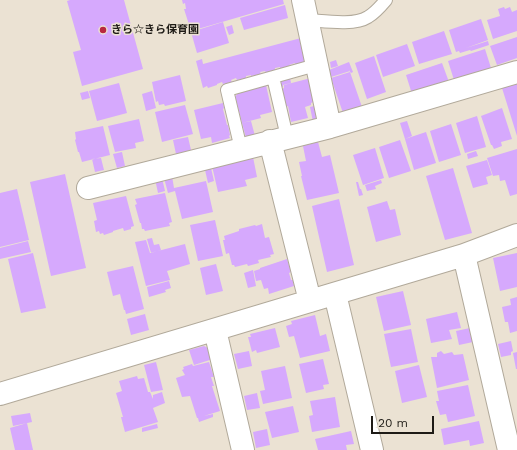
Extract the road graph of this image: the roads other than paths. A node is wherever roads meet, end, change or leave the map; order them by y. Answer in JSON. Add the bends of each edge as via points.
{"nodes":[{"id":1,"x":386,"y":0,"type":"edge"},
{"id":2,"x":305,"y":10,"type":"edge"},
{"id":3,"x":316,"y":65,"type":"junction"},
{"id":4,"x":517,"y":72,"type":"edge"},
{"id":5,"x":273,"y":77,"type":"junction"},
{"id":6,"x":330,"y":127,"type":"junction"},
{"id":7,"x":278,"y":140,"type":"junction"},
{"id":8,"x":241,"y":149,"type":"junction"},
{"id":9,"x":88,"y":188,"type":"dead end"},
{"id":10,"x":517,"y":235,"type":"edge"},
{"id":11,"x":464,"y":256,"type":"junction"},
{"id":12,"x":335,"y":294,"type":"junction"},
{"id":13,"x":310,"y":301,"type":"junction"},
{"id":14,"x":215,"y":330,"type":"junction"},
{"id":15,"x":0,"y":394,"type":"edge"},
{"id":16,"x":243,"y":450,"type":"edge"},
{"id":17,"x":372,"y":450,"type":"edge"},
{"id":18,"x":509,"y":450,"type":"edge"}],
"edges":[{"from":1,"to":2,"type":"lane","via":[[368,18],[352,22]]},
{"from":2,"to":3,"type":"street"},
{"from":3,"to":5,"type":"lane"},
{"from":3,"to":6,"type":"street"},
{"from":4,"to":6,"type":"street"},
{"from":5,"to":7,"type":"lane"},
{"from":5,"to":8,"type":"lane","via":[[227,90]]},
{"from":6,"to":7,"type":"street"},
{"from":7,"to":8,"type":"street"},
{"from":7,"to":13,"type":"street"},
{"from":8,"to":9,"type":"street"},
{"from":10,"to":11,"type":"street"},
{"from":11,"to":12,"type":"street"},
{"from":11,"to":18,"type":"street"},
{"from":12,"to":13,"type":"street"},
{"from":12,"to":17,"type":"street"},
{"from":13,"to":14,"type":"street"},
{"from":14,"to":15,"type":"street"},
{"from":14,"to":16,"type":"street"}]}
